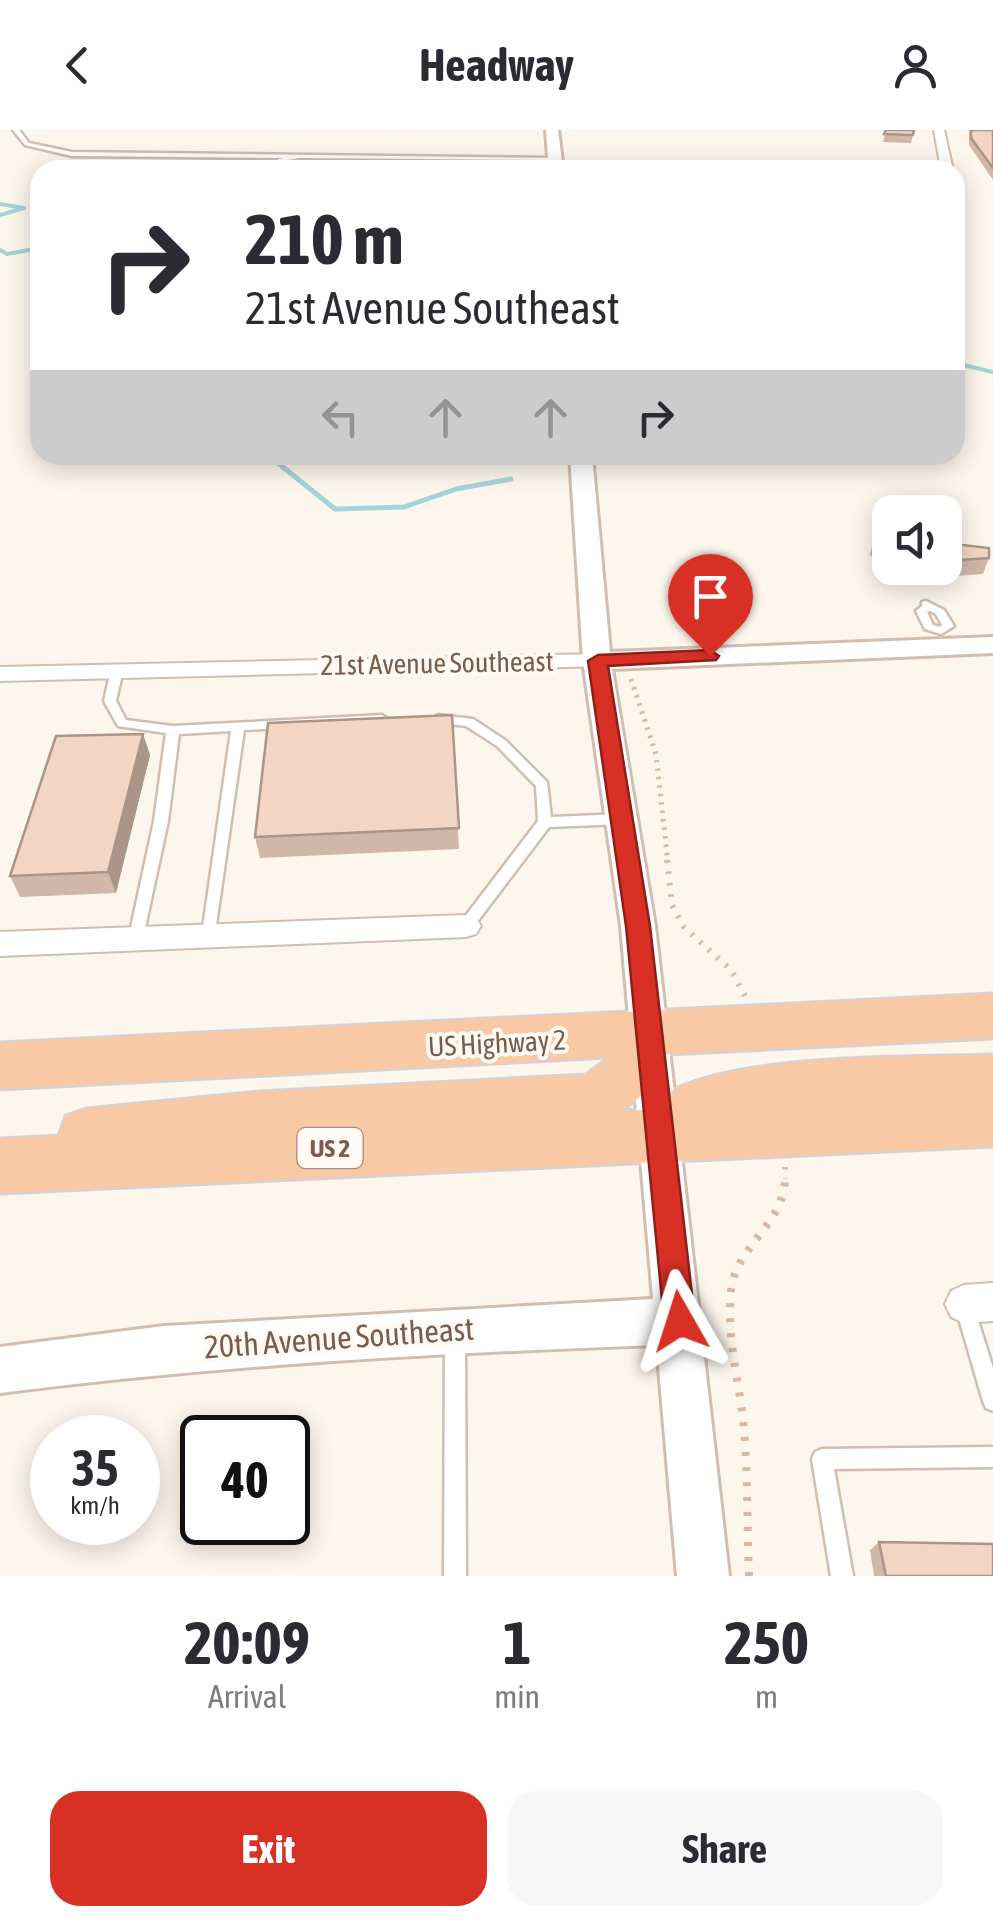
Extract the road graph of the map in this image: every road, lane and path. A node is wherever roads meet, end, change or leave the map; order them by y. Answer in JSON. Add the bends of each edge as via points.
{"nodes":[{"id":1,"x":16,"y":130,"type":"edge"},
{"id":2,"x":552,"y":130,"type":"edge"},
{"id":3,"x":939,"y":130,"type":"edge"},
{"id":4,"x":299,"y":156,"type":"junction"},
{"id":5,"x":280,"y":160,"type":"edge"},
{"id":6,"x":428,"y":160,"type":"edge"},
{"id":7,"x":556,"y":160,"type":"edge"},
{"id":8,"x":945,"y":160,"type":"edge"},
{"id":9,"x":582,"y":465,"type":"edge"},
{"id":10,"x":927,"y":606,"type":"dead end"},
{"id":11,"x":945,"y":639,"type":"junction"},
{"id":12,"x":993,"y":645,"type":"edge"},
{"id":13,"x":598,"y":661,"type":"junction"},
{"id":14,"x":117,"y":670,"type":"junction"},
{"id":15,"x":0,"y":674,"type":"edge"},
{"id":16,"x":630,"y":678,"type":"dead end"},
{"id":17,"x":428,"y":718,"type":"edge"},
{"id":18,"x":396,"y":719,"type":"edge"},
{"id":19,"x":238,"y":726,"type":"junction"},
{"id":20,"x":173,"y":730,"type":"junction"},
{"id":21,"x":623,"y":819,"type":"junction"},
{"id":22,"x":545,"y":822,"type":"junction"},
{"id":23,"x":466,"y":926,"type":"joint"},
{"id":24,"x":209,"y":935,"type":"junction"},
{"id":25,"x":136,"y":938,"type":"junction"},
{"id":26,"x":0,"y":944,"type":"edge"},
{"id":27,"x":745,"y":995,"type":"dead end"},
{"id":28,"x":993,"y":1016,"type":"edge"},
{"id":29,"x":650,"y":1034,"type":"junction"},
{"id":30,"x":0,"y":1066,"type":"edge"},
{"id":31,"x":993,"y":1079,"type":"edge"},
{"id":32,"x":993,"y":1121,"type":"edge"},
{"id":33,"x":659,"y":1136,"type":"junction"},
{"id":34,"x":0,"y":1144,"type":"edge"},
{"id":35,"x":784,"y":1158,"type":"dead end"},
{"id":36,"x":0,"y":1166,"type":"edge"},
{"id":37,"x":978,"y":1303,"type":"edge"},
{"id":38,"x":680,"y":1321,"type":"junction"},
{"id":39,"x":455,"y":1330,"type":"junction"},
{"id":40,"x":2,"y":1375,"type":"edge"},
{"id":41,"x":993,"y":1401,"type":"edge"},
{"id":42,"x":993,"y":1458,"type":"edge"},
{"id":43,"x":454,"y":1576,"type":"edge"},
{"id":44,"x":703,"y":1576,"type":"edge"},
{"id":45,"x":749,"y":1576,"type":"edge"},
{"id":46,"x":842,"y":1576,"type":"edge"}],
"edges":[{"from":1,"to":4,"type":"lane","via":[[27,144],[72,154]]},
{"from":2,"to":7,"type":"street"},
{"from":3,"to":8,"type":"street"},
{"from":4,"to":5,"type":"lane"},
{"from":4,"to":6,"type":"lane"},
{"from":9,"to":13,"type":"street"},
{"from":10,"to":11,"type":"lane","via":[[921,612]]},
{"from":11,"to":12,"type":"street","name":"21st Avenue Southeast"},
{"from":11,"to":13,"type":"street","name":"21st Avenue Southeast"},
{"from":13,"to":14,"type":"street","name":"21st Avenue Southeast"},
{"from":13,"to":21,"type":"street"},
{"from":14,"to":15,"type":"street","name":"21st Avenue Southeast"},
{"from":14,"to":20,"type":"lane","via":[[110,701],[122,723]]},
{"from":16,"to":27,"type":"path","via":[[656,754],[672,905],[684,928],[730,970]]},
{"from":17,"to":22,"type":"lane","via":[[470,722],[501,743],[542,785]]},
{"from":18,"to":19,"type":"lane"},
{"from":19,"to":20,"type":"lane"},
{"from":19,"to":24,"type":"lane"},
{"from":20,"to":25,"type":"lane"},
{"from":21,"to":22,"type":"lane"},
{"from":21,"to":29,"type":"street"},
{"from":22,"to":23,"type":"lane"},
{"from":23,"to":24,"type":"street"},
{"from":24,"to":25,"type":"street"},
{"from":25,"to":26,"type":"street"},
{"from":28,"to":29,"type":"highway","name":"US Highway 2"},
{"from":29,"to":30,"type":"highway","name":"US Highway 2"},
{"from":29,"to":33,"type":"street"},
{"from":29,"to":34,"type":"highway","via":[[623,1084],[590,1100],[242,1118]]},
{"from":31,"to":33,"type":"highway","via":[[800,1088],[717,1100],[681,1110]]},
{"from":32,"to":33,"type":"highway","number":"US 2"},
{"from":33,"to":36,"type":"highway","number":"US 2"},
{"from":33,"to":38,"type":"street"},
{"from":35,"to":45,"type":"path","via":[[783,1206],[742,1253],[734,1274]]},
{"from":37,"to":41,"type":"lane"},
{"from":38,"to":39,"type":"street","name":"20th Avenue Southeast"},
{"from":38,"to":44,"type":"street"},
{"from":39,"to":40,"type":"street","name":"20th Avenue Southeast","via":[[164,1349]]},
{"from":39,"to":43,"type":"lane"},
{"from":42,"to":46,"type":"lane","via":[[822,1459]]}]}
